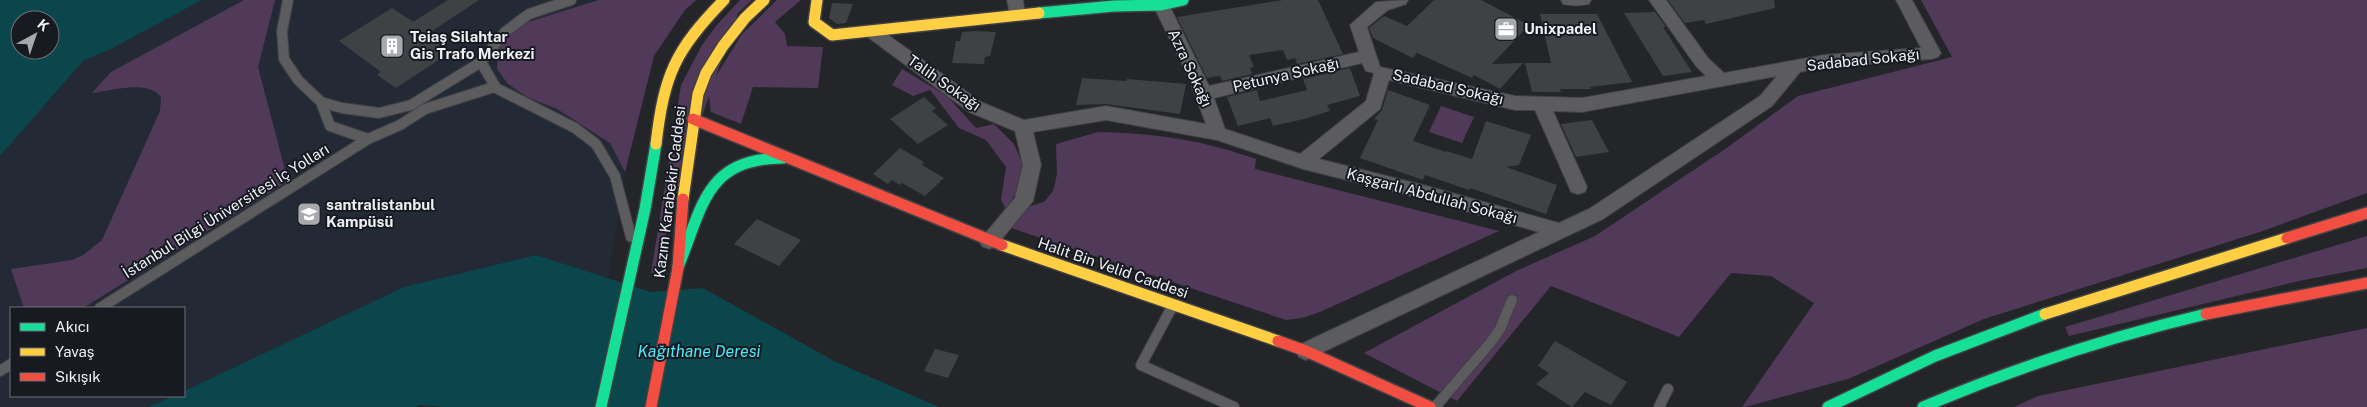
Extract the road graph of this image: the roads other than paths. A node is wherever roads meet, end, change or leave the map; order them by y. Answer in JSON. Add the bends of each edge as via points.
{"nodes":[{"id":1,"x":288,"y":0,"type":"edge"},
{"id":2,"x":571,"y":0,"type":"edge"},
{"id":3,"x":724,"y":0,"type":"edge"},
{"id":4,"x":764,"y":0,"type":"edge"},
{"id":5,"x":817,"y":0,"type":"edge"},
{"id":6,"x":1130,"y":0,"type":"edge"},
{"id":7,"x":1184,"y":0,"type":"edge"},
{"id":8,"x":1400,"y":0,"type":"edge"},
{"id":9,"x":1569,"y":0,"type":"edge"},
{"id":10,"x":1583,"y":0,"type":"edge"},
{"id":11,"x":1657,"y":0,"type":"edge"},
{"id":12,"x":1904,"y":0,"type":"edge"},
{"id":13,"x":1161,"y":5,"type":"junction"},
{"id":14,"x":1114,"y":6,"type":"junction"},
{"id":15,"x":1016,"y":7,"type":"edge"},
{"id":16,"x":871,"y":31,"type":"junction"},
{"id":17,"x":1368,"y":56,"type":"junction"},
{"id":18,"x":481,"y":62,"type":"junction"},
{"id":19,"x":1794,"y":67,"type":"junction"},
{"id":20,"x":1383,"y":72,"type":"junction"},
{"id":21,"x":1722,"y":81,"type":"junction"},
{"id":22,"x":494,"y":87,"type":"junction"},
{"id":23,"x":1204,"y":94,"type":"junction"},
{"id":24,"x":320,"y":102,"type":"junction"},
{"id":25,"x":1541,"y":104,"type":"junction"},
{"id":26,"x":693,"y":119,"type":"junction"},
{"id":27,"x":1023,"y":127,"type":"junction"},
{"id":28,"x":1218,"y":133,"type":"junction"},
{"id":29,"x":368,"y":139,"type":"junction"},
{"id":30,"x":785,"y":158,"type":"junction"},
{"id":31,"x":1303,"y":162,"type":"junction"},
{"id":32,"x":1578,"y":187,"type":"dead end"},
{"id":33,"x":2367,"y":213,"type":"edge"},
{"id":34,"x":1561,"y":231,"type":"junction"},
{"id":35,"x":989,"y":240,"type":"junction"},
{"id":36,"x":635,"y":258,"type":"junction"},
{"id":37,"x":678,"y":268,"type":"junction"},
{"id":38,"x":2367,"y":283,"type":"edge"},
{"id":39,"x":1512,"y":300,"type":"dead end"},
{"id":40,"x":1173,"y":305,"type":"junction"},
{"id":41,"x":102,"y":307,"type":"edge"},
{"id":42,"x":1306,"y":351,"type":"junction"},
{"id":43,"x":1668,"y":389,"type":"dead end"},
{"id":44,"x":601,"y":407,"type":"edge"},
{"id":45,"x":651,"y":407,"type":"edge"},
{"id":46,"x":1234,"y":407,"type":"edge"},
{"id":47,"x":1430,"y":407,"type":"edge"},
{"id":48,"x":1435,"y":407,"type":"edge"},
{"id":49,"x":1659,"y":407,"type":"edge"},
{"id":50,"x":1828,"y":407,"type":"edge"},
{"id":51,"x":1923,"y":407,"type":"edge"}],
"edges":[{"from":1,"to":24,"type":"lane","name":"İstanbul Bilgi Üniversitesi İç Yolları","via":[[282,31],[284,59],[298,80]]},
{"from":2,"to":18,"type":"lane","via":[[529,14],[505,32]]},
{"from":3,"to":36,"type":"main road","name":"Kazım Karabekir Caddesi","via":[[695,32],[671,70]]},
{"from":4,"to":26,"type":"main road","name":"Kazım Karabekir Caddesi","via":[[732,33],[714,58],[698,94]]},
{"from":5,"to":16,"type":"main road","via":[[814,22],[832,35]]},
{"from":6,"to":14,"type":"main road"},
{"from":7,"to":13,"type":"main road"},
{"from":8,"to":17,"type":"street","via":[[1382,6],[1358,24]]},
{"from":9,"to":10,"type":"street"},
{"from":11,"to":21,"type":"street","via":[[1702,62]]},
{"from":12,"to":19,"type":"street","name":"Sadabad Sokağı","via":[[1932,53],[1824,61]]},
{"from":13,"to":14,"type":"main road"},
{"from":13,"to":23,"type":"street","name":"Azra Sokağı"},
{"from":14,"to":15,"type":"main road"},
{"from":15,"to":16,"type":"main road"},
{"from":16,"to":27,"type":"street","name":"Talih Sokağı","via":[[975,107]]},
{"from":17,"to":20,"type":"street","via":[[1373,69]]},
{"from":17,"to":23,"type":"street","name":"Petunya Sokağı"},
{"from":18,"to":22,"type":"lane"},
{"from":18,"to":24,"type":"lane","via":[[411,105],[387,111],[370,112]]},
{"from":19,"to":21,"type":"street","name":"Sadabad Sokağı"},
{"from":19,"to":34,"type":"street","via":[[1766,101],[1596,214]]},
{"from":20,"to":25,"type":"street","name":"Sadabad Sokağı","via":[[1515,103]]},
{"from":20,"to":31,"type":"street","name":"Sadabad Sokağı","via":[[1374,104]]},
{"from":21,"to":25,"type":"street","name":"Sadabad Sokağı","via":[[1582,105]]},
{"from":22,"to":29,"type":"lane","name":"İstanbul Bilgi Üniversitesi İç Yolları","via":[[425,109],[400,125]]},
{"from":22,"to":36,"type":"lane","via":[[579,131],[596,144],[622,194]]},
{"from":23,"to":28,"type":"street","name":"Azra Sokağı"},
{"from":24,"to":29,"type":"lane","name":"İstanbul Bilgi Üniversitesi İç Yolları","via":[[330,126]]},
{"from":25,"to":32,"type":"street"},
{"from":26,"to":30,"type":"main road","name":"Halit Bin Velid Caddesi"},
{"from":26,"to":37,"type":"main road","name":"Kazım Karabekir Caddesi","via":[[680,218]]},
{"from":27,"to":28,"type":"street","via":[[1106,113]]},
{"from":27,"to":35,"type":"street","via":[[1032,164],[1024,200]]},
{"from":28,"to":31,"type":"street"},
{"from":29,"to":41,"type":"lane","name":"İstanbul Bilgi Üniversitesi İç Yolları"},
{"from":30,"to":35,"type":"main road","name":"Halit Bin Velid Caddesi"},
{"from":30,"to":37,"type":"main road","name":"Halit Bin Velid Caddesi","via":[[756,158],[732,169],[717,181],[705,199]]},
{"from":31,"to":34,"type":"street","name":"Kaşgarlı Abdullah Sokağı"},
{"from":33,"to":50,"type":"main road","via":[[2010,326],[1944,351]]},
{"from":34,"to":42,"type":"street"},
{"from":35,"to":40,"type":"main road","name":"Halit Bin Velid Caddesi"},
{"from":36,"to":44,"type":"main road","name":"Kazım Karabekir Caddesi"},
{"from":37,"to":45,"type":"main road","name":"Kazım Karabekir Caddesi"},
{"from":38,"to":51,"type":"main road","via":[[2227,310],[2075,349],[1976,382]]},
{"from":39,"to":48,"type":"lane","via":[[1491,342]]},
{"from":40,"to":42,"type":"main road","name":"Halit Bin Velid Caddesi"},
{"from":40,"to":46,"type":"lane","via":[[1141,365]]},
{"from":42,"to":47,"type":"main road","name":"Halit Bin Velid Caddesi"},
{"from":43,"to":49,"type":"lane"}]}
